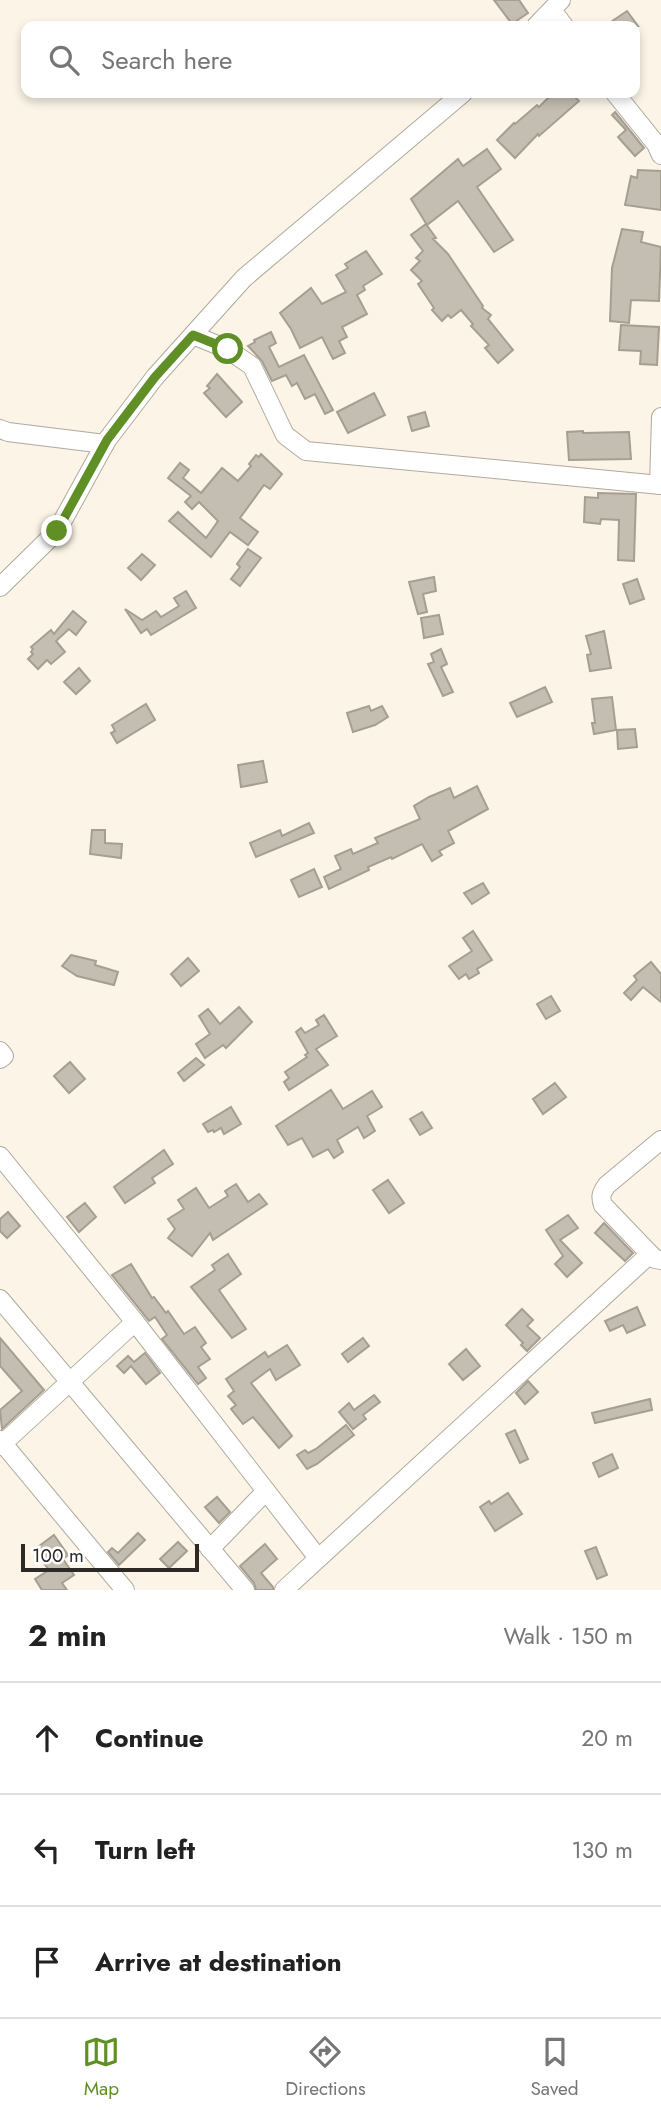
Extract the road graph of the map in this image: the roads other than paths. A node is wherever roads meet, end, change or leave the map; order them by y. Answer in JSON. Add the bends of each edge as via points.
{"nodes":[{"id":1,"x":556,"y":5,"type":"edge"},
{"id":2,"x":541,"y":21,"type":"edge"},
{"id":3,"x":457,"y":98,"type":"edge"},
{"id":4,"x":619,"y":98,"type":"edge"},
{"id":5,"x":661,"y":155,"type":"edge"},
{"id":6,"x":193,"y":335,"type":"junction"},
{"id":7,"x":661,"y":417,"type":"edge"},
{"id":8,"x":0,"y":429,"type":"edge"},
{"id":9,"x":105,"y":444,"type":"junction"},
{"id":10,"x":660,"y":485,"type":"edge"},
{"id":11,"x":0,"y":587,"type":"edge"},
{"id":12,"x":0,"y":1051,"type":"edge"},
{"id":13,"x":0,"y":1059,"type":"edge"},
{"id":14,"x":661,"y":1140,"type":"edge"},
{"id":15,"x":0,"y":1156,"type":"edge"},
{"id":16,"x":655,"y":1257,"type":"edge"},
{"id":17,"x":0,"y":1299,"type":"edge"},
{"id":18,"x":135,"y":1322,"type":"junction"},
{"id":19,"x":70,"y":1382,"type":"junction"},
{"id":20,"x":1,"y":1443,"type":"edge"},
{"id":21,"x":266,"y":1491,"type":"junction"},
{"id":22,"x":210,"y":1549,"type":"junction"},
{"id":23,"x":318,"y":1558,"type":"junction"},
{"id":24,"x":125,"y":1590,"type":"edge"},
{"id":25,"x":245,"y":1590,"type":"edge"},
{"id":26,"x":284,"y":1590,"type":"edge"}],
"edges":[{"from":1,"to":2,"type":"street"},
{"from":3,"to":6,"type":"street","via":[[244,278]]},
{"from":4,"to":5,"type":"street"},
{"from":6,"to":9,"type":"street"},
{"from":6,"to":10,"type":"street","via":[[228,349],[252,366],[285,435],[306,451]]},
{"from":7,"to":10,"type":"street"},
{"from":8,"to":9,"type":"street"},
{"from":9,"to":11,"type":"street","via":[[57,531]]},
{"from":12,"to":13,"type":"street","via":[[4,1056]]},
{"from":14,"to":16,"type":"street","via":[[607,1185],[600,1199]]},
{"from":15,"to":18,"type":"street"},
{"from":16,"to":23,"type":"street"},
{"from":17,"to":19,"type":"street"},
{"from":18,"to":19,"type":"street"},
{"from":18,"to":21,"type":"street"},
{"from":19,"to":20,"type":"street"},
{"from":19,"to":22,"type":"street"},
{"from":20,"to":24,"type":"street"},
{"from":21,"to":22,"type":"street"},
{"from":21,"to":23,"type":"street"},
{"from":22,"to":25,"type":"street"},
{"from":23,"to":26,"type":"street"}]}
